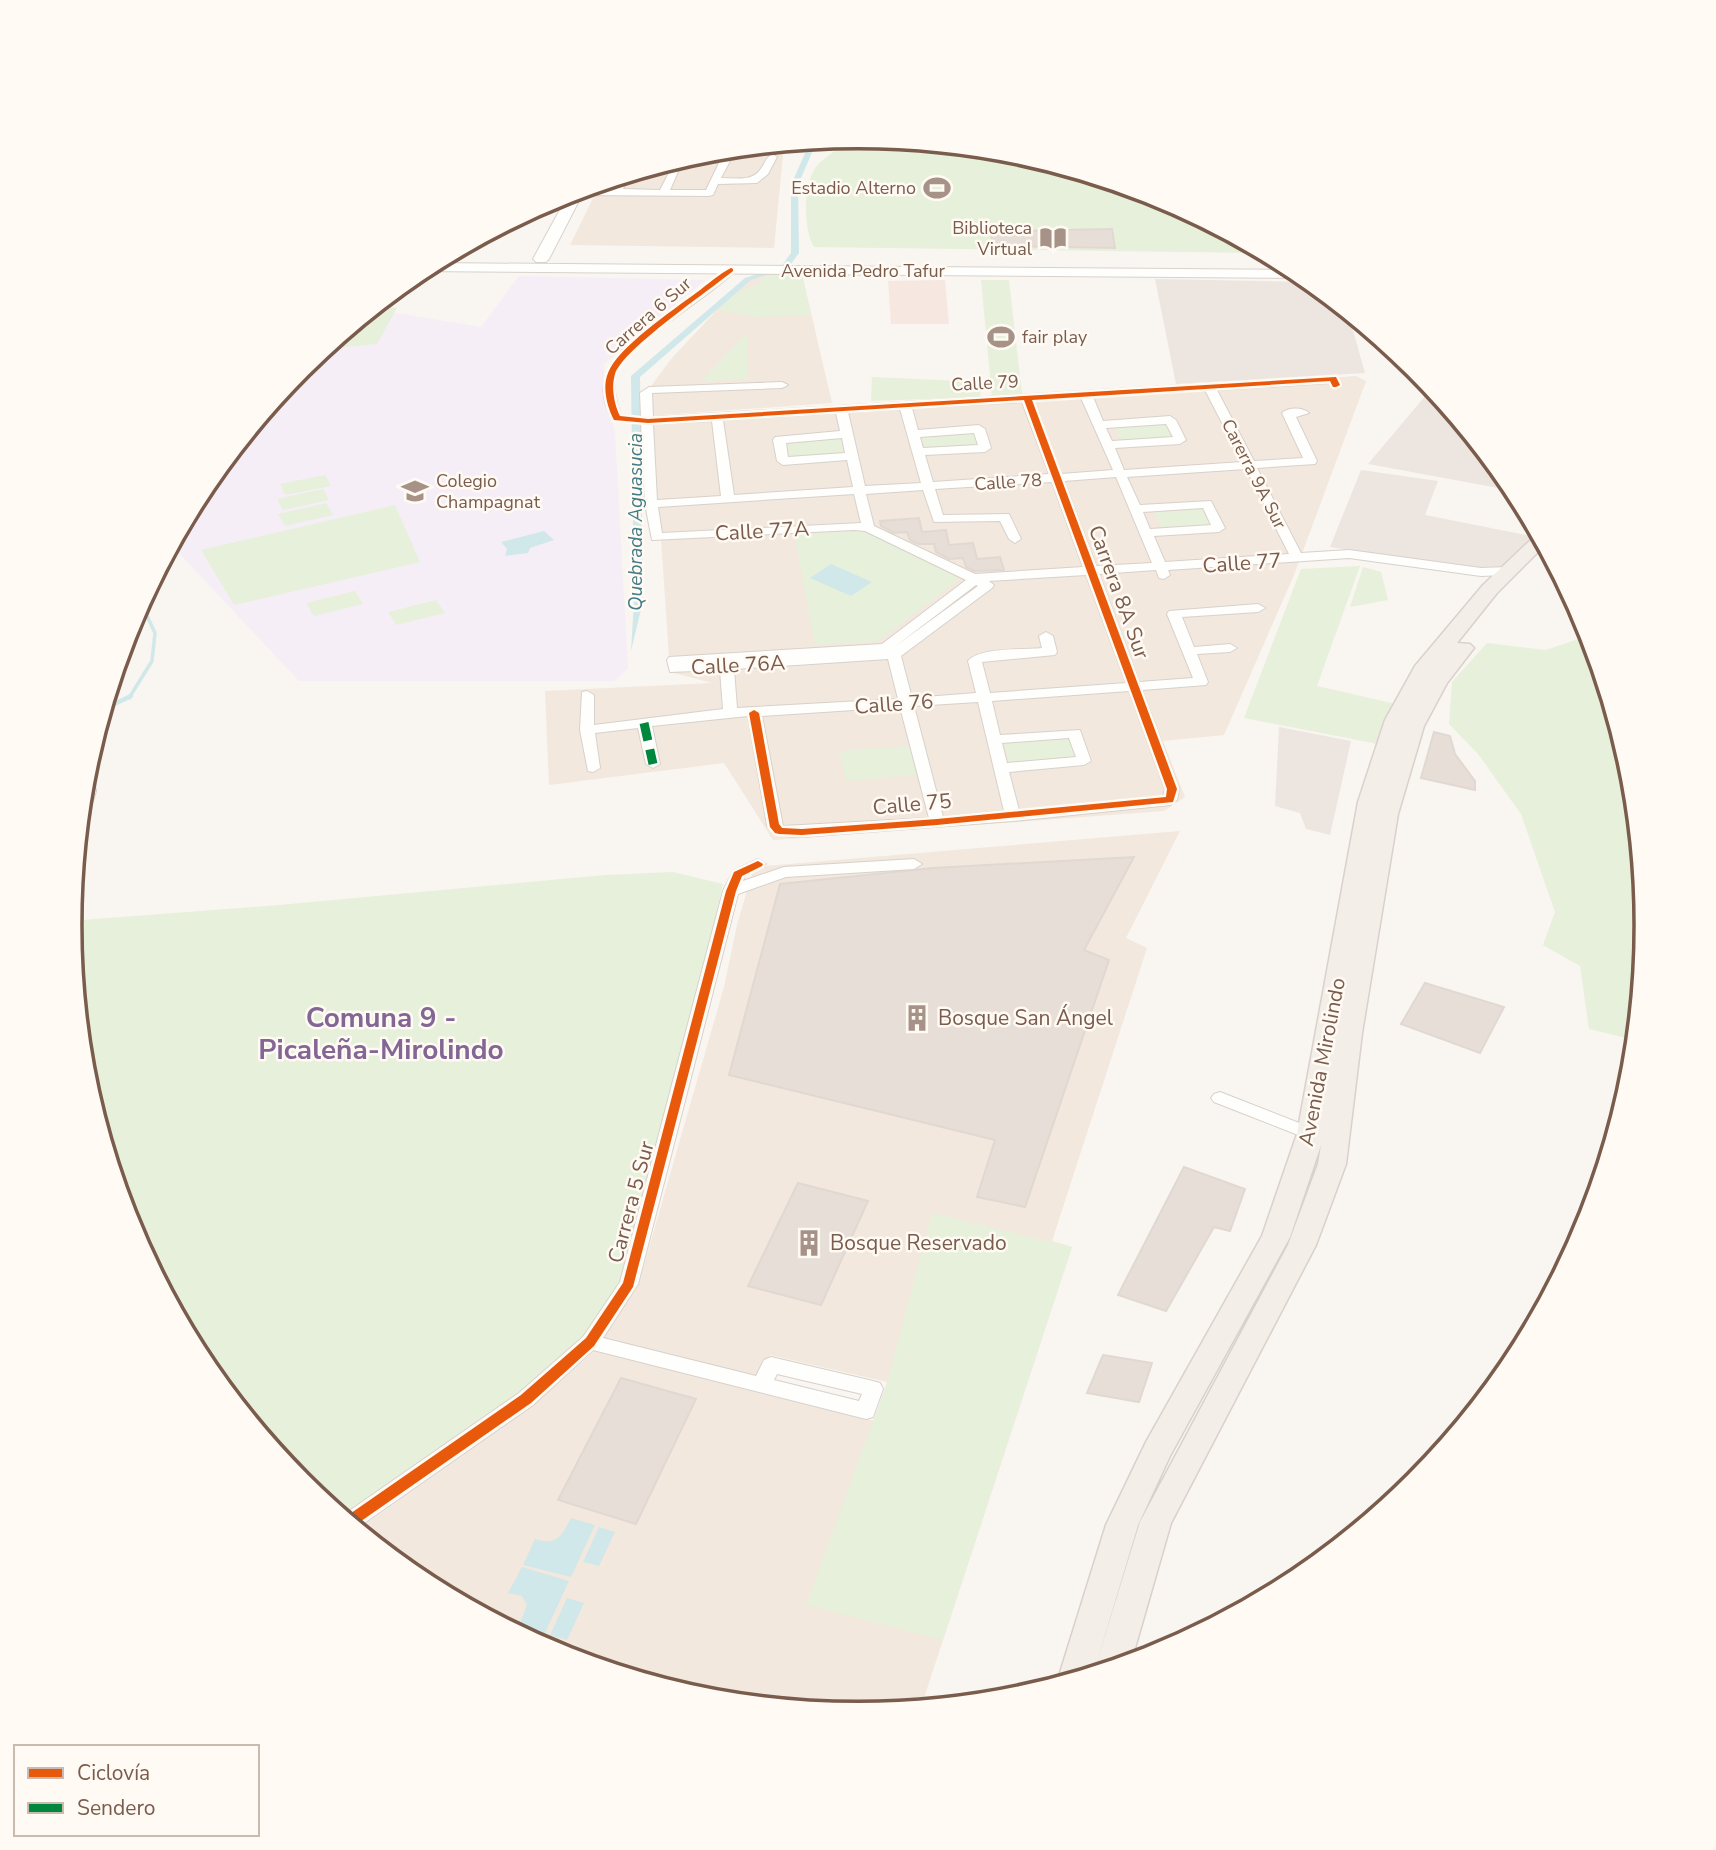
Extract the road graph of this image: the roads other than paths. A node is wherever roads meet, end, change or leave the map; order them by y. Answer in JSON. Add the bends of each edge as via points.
{"nodes":[{"id":1,"x":772,"y":157,"type":"dead end"},
{"id":2,"x":723,"y":161,"type":"edge"},
{"id":3,"x":674,"y":172,"type":"edge"},
{"id":4,"x":716,"y":181,"type":"junction"},
{"id":5,"x":619,"y":187,"type":"edge"},
{"id":6,"x":603,"y":192,"type":"edge"},
{"id":7,"x":616,"y":193,"type":"junction"},
{"id":8,"x":663,"y":194,"type":"junction"},
{"id":9,"x":570,"y":205,"type":"edge"},
{"id":10,"x":551,"y":213,"type":"edge"},
{"id":11,"x":462,"y":258,"type":"edge"},
{"id":12,"x":523,"y":258,"type":"junction"},
{"id":13,"x":541,"y":259,"type":"junction"},
{"id":14,"x":782,"y":266,"type":"junction"},
{"id":15,"x":1267,"y":266,"type":"edge"},
{"id":16,"x":446,"y":268,"type":"edge"},
{"id":17,"x":731,"y":270,"type":"junction"},
{"id":18,"x":1280,"y":275,"type":"edge"},
{"id":19,"x":1334,"y":382,"type":"dead end"},
{"id":20,"x":782,"y":385,"type":"dead end"},
{"id":21,"x":1210,"y":388,"type":"junction"},
{"id":22,"x":1086,"y":395,"type":"junction"},
{"id":23,"x":1027,"y":398,"type":"junction"},
{"id":24,"x":905,"y":406,"type":"junction"},
{"id":25,"x":841,"y":409,"type":"junction"},
{"id":26,"x":1303,"y":413,"type":"dead end"},
{"id":27,"x":717,"y":416,"type":"junction"},
{"id":28,"x":644,"y":421,"type":"junction"},
{"id":29,"x":1099,"y":425,"type":"junction"},
{"id":30,"x":847,"y":434,"type":"junction"},
{"id":31,"x":913,"y":434,"type":"junction"},
{"id":32,"x":1108,"y":445,"type":"junction"},
{"id":33,"x":919,"y":452,"type":"junction"},
{"id":34,"x":852,"y":456,"type":"junction"},
{"id":35,"x":1250,"y":466,"type":"junction"},
{"id":36,"x":1121,"y":475,"type":"junction"},
{"id":37,"x":1057,"y":478,"type":"junction"},
{"id":38,"x":929,"y":486,"type":"junction"},
{"id":39,"x":861,"y":491,"type":"junction"},
{"id":40,"x":728,"y":499,"type":"junction"},
{"id":41,"x":651,"y":504,"type":"junction"},
{"id":42,"x":1136,"y":509,"type":"junction"},
{"id":43,"x":868,"y":528,"type":"junction"},
{"id":44,"x":1146,"y":533,"type":"junction"},
{"id":45,"x":1016,"y":538,"type":"dead end"},
{"id":46,"x":1534,"y":545,"type":"edge"},
{"id":47,"x":1541,"y":558,"type":"edge"},
{"id":48,"x":1307,"y":560,"type":"junction"},
{"id":49,"x":1507,"y":571,"type":"junction"},
{"id":50,"x":1163,"y":572,"type":"junction"},
{"id":51,"x":1093,"y":576,"type":"junction"},
{"id":52,"x":981,"y":582,"type":"junction"},
{"id":53,"x":1490,"y":589,"type":"junction"},
{"id":54,"x":1258,"y":608,"type":"dead end"},
{"id":55,"x":1046,"y":636,"type":"dead end"},
{"id":56,"x":1230,"y":648,"type":"dead end"},
{"id":57,"x":1189,"y":651,"type":"junction"},
{"id":58,"x":889,"y":652,"type":"junction"},
{"id":59,"x":755,"y":660,"type":"junction"},
{"id":60,"x":727,"y":666,"type":"junction"},
{"id":61,"x":1201,"y":682,"type":"joint"},
{"id":62,"x":1134,"y":687,"type":"junction"},
{"id":63,"x":587,"y":695,"type":"dead end"},
{"id":64,"x":983,"y":697,"type":"junction"},
{"id":65,"x":907,"y":702,"type":"junction"},
{"id":66,"x":730,"y":713,"type":"junction"},
{"id":67,"x":754,"y":713,"type":"junction"},
{"id":68,"x":644,"y":723,"type":"junction"},
{"id":69,"x":587,"y":730,"type":"junction"},
{"id":70,"x":993,"y":740,"type":"junction"},
{"id":71,"x":653,"y":764,"type":"dead end"},
{"id":72,"x":593,"y":768,"type":"dead end"},
{"id":73,"x":1001,"y":768,"type":"junction"},
{"id":74,"x":1170,"y":800,"type":"joint"},
{"id":75,"x":1013,"y":816,"type":"junction"},
{"id":76,"x":937,"y":822,"type":"junction"},
{"id":77,"x":758,"y":864,"type":"dead end"},
{"id":78,"x":914,"y":864,"type":"dead end"},
{"id":79,"x":731,"y":891,"type":"junction"},
{"id":80,"x":1220,"y":1098,"type":"dead end"},
{"id":81,"x":1311,"y":1134,"type":"junction"},
{"id":82,"x":590,"y":1342,"type":"junction"},
{"id":83,"x":762,"y":1385,"type":"junction"},
{"id":84,"x":357,"y":1516,"type":"edge"},
{"id":85,"x":1115,"y":1657,"type":"edge"},
{"id":86,"x":1078,"y":1668,"type":"edge"}],
"edges":[{"from":1,"to":4,"type":"street","via":[[754,181]]},
{"from":2,"to":4,"type":"street"},
{"from":3,"to":8,"type":"street"},
{"from":4,"to":8,"type":"street","via":[[709,193]]},
{"from":5,"to":7,"type":"street"},
{"from":6,"to":7,"type":"street"},
{"from":7,"to":8,"type":"street"},
{"from":9,"to":13,"type":"main road"},
{"from":10,"to":12,"type":"main road"},
{"from":11,"to":12,"type":"main road","name":"Avenida Pedro Tafur"},
{"from":12,"to":13,"type":"main road","name":"Avenida Pedro Tafur"},
{"from":13,"to":14,"type":"main road","name":"Avenida Pedro Tafur"},
{"from":14,"to":15,"type":"main road","name":"Avenida Pedro Tafur"},
{"from":14,"to":17,"type":"main road","name":"Avenida Pedro Tafur"},
{"from":14,"to":18,"type":"main road","name":"Avenida Pedro Tafur"},
{"from":16,"to":17,"type":"main road","name":"Avenida Pedro Tafur"},
{"from":17,"to":28,"type":"street","name":"Carrera 6 Sur","via":[[649,333],[612,371],[611,410],[617,418]]},
{"from":19,"to":21,"type":"street","name":"Calle 79"},
{"from":20,"to":28,"type":"street","via":[[649,390]]},
{"from":21,"to":22,"type":"street","name":"Calle 79"},
{"from":21,"to":35,"type":"street","name":"Carerra 9A Sur"},
{"from":22,"to":23,"type":"street","name":"Calle 79"},
{"from":22,"to":29,"type":"street"},
{"from":23,"to":24,"type":"street","name":"Calle 79"},
{"from":23,"to":37,"type":"street","name":"Carrera 8A Sur"},
{"from":24,"to":25,"type":"street","name":"Calle 79"},
{"from":24,"to":31,"type":"street"},
{"from":25,"to":27,"type":"street","name":"Calle 79"},
{"from":25,"to":30,"type":"street"},
{"from":26,"to":35,"type":"street","name":"Calle 78","via":[[1288,413],[1311,461]]},
{"from":27,"to":28,"type":"street","name":"Calle 79"},
{"from":27,"to":40,"type":"street"},
{"from":28,"to":41,"type":"street"},
{"from":29,"to":32,"type":"street"},
{"from":29,"to":32,"type":"street","via":[[1170,420],[1180,440]]},
{"from":30,"to":34,"type":"street"},
{"from":30,"to":34,"type":"street","via":[[779,439],[783,461]]},
{"from":31,"to":33,"type":"street"},
{"from":31,"to":33,"type":"street","via":[[979,429],[985,448]]},
{"from":32,"to":36,"type":"street"},
{"from":33,"to":38,"type":"street"},
{"from":34,"to":39,"type":"street"},
{"from":35,"to":36,"type":"street","name":"Calle 78"},
{"from":35,"to":48,"type":"street","name":"Carerra 9A Sur"},
{"from":36,"to":37,"type":"street","name":"Calle 78"},
{"from":36,"to":42,"type":"street"},
{"from":37,"to":38,"type":"street","name":"Calle 78"},
{"from":37,"to":51,"type":"street","name":"Carrera 8A Sur"},
{"from":38,"to":39,"type":"street","name":"Calle 78"},
{"from":38,"to":45,"type":"street","via":[[939,519],[1005,517]]},
{"from":39,"to":40,"type":"street","name":"Calle 78"},
{"from":39,"to":43,"type":"street"},
{"from":40,"to":41,"type":"street","name":"Calle 78"},
{"from":41,"to":43,"type":"street","name":"Calle 77A","via":[[656,537]]},
{"from":42,"to":44,"type":"street"},
{"from":42,"to":44,"type":"street","via":[[1207,503],[1219,528]]},
{"from":43,"to":52,"type":"street"},
{"from":44,"to":50,"type":"street"},
{"from":46,"to":49,"type":"main road","name":"Avenida Mirolindo"},
{"from":47,"to":85,"type":"main road","name":"Avenida Mirolindo","via":[[1452,661],[1413,726],[1386,814],[1332,1164],[1302,1245],[1156,1522]]},
{"from":48,"to":49,"type":"street","name":"Calle 77","via":[[1349,554],[1481,572]]},
{"from":48,"to":50,"type":"street","name":"Calle 77"},
{"from":48,"to":53,"type":"street","name":"Calle 77","via":[[1373,563],[1473,579]]},
{"from":49,"to":53,"type":"main road","name":"Avenida Mirolindo"},
{"from":50,"to":51,"type":"street","name":"Calle 77"},
{"from":51,"to":52,"type":"street","name":"Calle 77"},
{"from":51,"to":62,"type":"street","name":"Carrera 8A Sur"},
{"from":52,"to":58,"type":"street"},
{"from":53,"to":81,"type":"main road","name":"Avenida Mirolindo","via":[[1423,671],[1385,747],[1358,859]]},
{"from":54,"to":57,"type":"street","name":"Carrera 8A Sur","via":[[1174,614]]},
{"from":55,"to":64,"type":"street","via":[[1050,652],[975,661]]},
{"from":56,"to":57,"type":"street"},
{"from":57,"to":61,"type":"street","name":"Carrera 8A Sur"},
{"from":58,"to":59,"type":"street","name":"Calle 76A"},
{"from":58,"to":65,"type":"street"},
{"from":59,"to":60,"type":"street","name":"Calle 76A"},
{"from":59,"to":60,"type":"street","name":"Calle 76A","via":[[674,660],[675,669]]},
{"from":60,"to":66,"type":"street"},
{"from":61,"to":62,"type":"street","name":"Calle 76"},
{"from":62,"to":64,"type":"street","name":"Calle 76"},
{"from":62,"to":74,"type":"street","name":"Carrera 8A Sur","via":[[1172,789]]},
{"from":63,"to":69,"type":"street"},
{"from":64,"to":65,"type":"street","name":"Calle 76"},
{"from":64,"to":70,"type":"street"},
{"from":65,"to":67,"type":"street","name":"Calle 76"},
{"from":65,"to":76,"type":"street"},
{"from":66,"to":67,"type":"street","name":"Calle 76"},
{"from":66,"to":68,"type":"street","name":"Calle 76"},
{"from":67,"to":76,"type":"street","name":"Calle 75","via":[[774,825],[779,831]]},
{"from":68,"to":69,"type":"street","name":"Calle 76"},
{"from":68,"to":71,"type":"street"},
{"from":69,"to":72,"type":"street"},
{"from":70,"to":73,"type":"street"},
{"from":70,"to":73,"type":"street","via":[[1075,733],[1084,761]]},
{"from":73,"to":75,"type":"street"},
{"from":74,"to":75,"type":"street","name":"Calle 75"},
{"from":75,"to":76,"type":"street","name":"Calle 75"},
{"from":77,"to":79,"type":"street","name":"Carrera 5 Sur","via":[[738,874]]},
{"from":78,"to":79,"type":"street","via":[[783,873]]},
{"from":79,"to":82,"type":"street","name":"Carrera 5 Sur","via":[[629,1284]]},
{"from":80,"to":81,"type":"street"},
{"from":81,"to":86,"type":"main road","name":"Avenida Mirolindo","via":[[1276,1237],[1157,1451],[1122,1525]]},
{"from":82,"to":83,"type":"street"},
{"from":82,"to":84,"type":"street","name":"Carrera 5 Sur","via":[[489,1427]]},
{"from":83,"to":83,"type":"street","via":[[771,1365],[873,1389],[866,1411]]}]}
